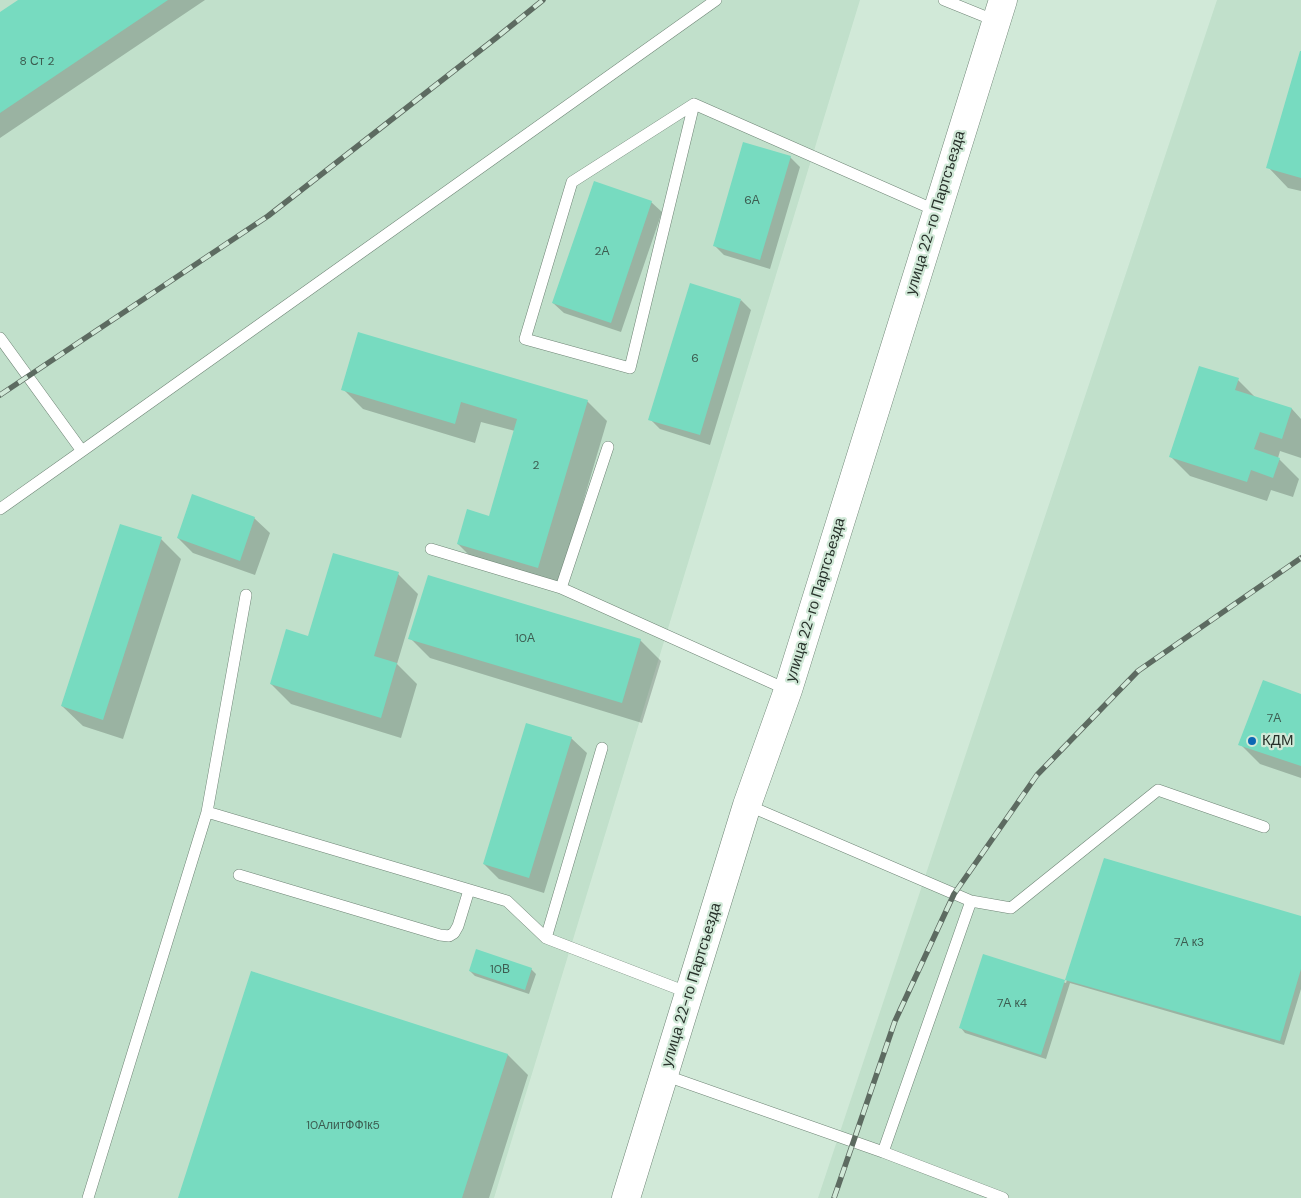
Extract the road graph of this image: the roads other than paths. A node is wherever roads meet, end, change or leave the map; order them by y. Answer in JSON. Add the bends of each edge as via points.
{"nodes":[{"id":1,"x":716,"y":0,"type":"edge"},
{"id":2,"x":944,"y":0,"type":"edge"},
{"id":3,"x":999,"y":10,"type":"edge"},
{"id":4,"x":694,"y":104,"type":"junction"},
{"id":5,"x":937,"y":211,"type":"junction"},
{"id":6,"x":0,"y":338,"type":"edge"},
{"id":7,"x":608,"y":447,"type":"dead end"},
{"id":8,"x":82,"y":451,"type":"junction"},
{"id":9,"x":0,"y":509,"type":"edge"},
{"id":10,"x":431,"y":549,"type":"dead end"},
{"id":11,"x":561,"y":588,"type":"junction"},
{"id":12,"x":246,"y":594,"type":"dead end"},
{"id":13,"x":788,"y":690,"type":"junction"},
{"id":14,"x":602,"y":748,"type":"dead end"},
{"id":15,"x":747,"y":805,"type":"junction"},
{"id":16,"x":207,"y":812,"type":"junction"},
{"id":17,"x":1264,"y":827,"type":"dead end"},
{"id":18,"x":239,"y":875,"type":"dead end"},
{"id":19,"x":469,"y":890,"type":"junction"},
{"id":20,"x":971,"y":901,"type":"junction"},
{"id":21,"x":546,"y":938,"type":"junction"},
{"id":22,"x":689,"y":993,"type":"junction"},
{"id":23,"x":664,"y":1075,"type":"junction"},
{"id":24,"x":883,"y":1152,"type":"junction"},
{"id":25,"x":88,"y":1198,"type":"edge"},
{"id":26,"x":626,"y":1198,"type":"edge"},
{"id":27,"x":1003,"y":1198,"type":"edge"}],
"edges":[{"from":1,"to":8,"type":"lane"},
{"from":2,"to":3,"type":"lane"},
{"from":3,"to":5,"type":"street","name":"улица 22-го Партсъезда"},
{"from":4,"to":4,"type":"lane","via":[[630,368],[525,339],[572,182]]},
{"from":4,"to":5,"type":"lane"},
{"from":5,"to":13,"type":"street","name":"улица 22-го Партсъезда"},
{"from":6,"to":8,"type":"lane"},
{"from":7,"to":11,"type":"lane"},
{"from":8,"to":9,"type":"lane"},
{"from":10,"to":11,"type":"lane"},
{"from":11,"to":13,"type":"lane"},
{"from":12,"to":16,"type":"lane"},
{"from":13,"to":15,"type":"street","name":"улица 22-го Партсъезда"},
{"from":14,"to":21,"type":"lane"},
{"from":15,"to":20,"type":"lane"},
{"from":15,"to":22,"type":"street","name":"улица 22-го Партсъезда"},
{"from":16,"to":19,"type":"lane"},
{"from":16,"to":25,"type":"lane"},
{"from":17,"to":20,"type":"lane","via":[[1158,790],[1011,908]]},
{"from":18,"to":19,"type":"lane","via":[[449,936],[458,926]]},
{"from":19,"to":21,"type":"lane","via":[[508,901]]},
{"from":20,"to":24,"type":"lane"},
{"from":21,"to":22,"type":"lane"},
{"from":22,"to":23,"type":"street","name":"улица 22-го Партсъезда"},
{"from":23,"to":24,"type":"lane"},
{"from":23,"to":26,"type":"street","name":"улица 22-го Партсъезда"},
{"from":24,"to":27,"type":"lane"}]}
